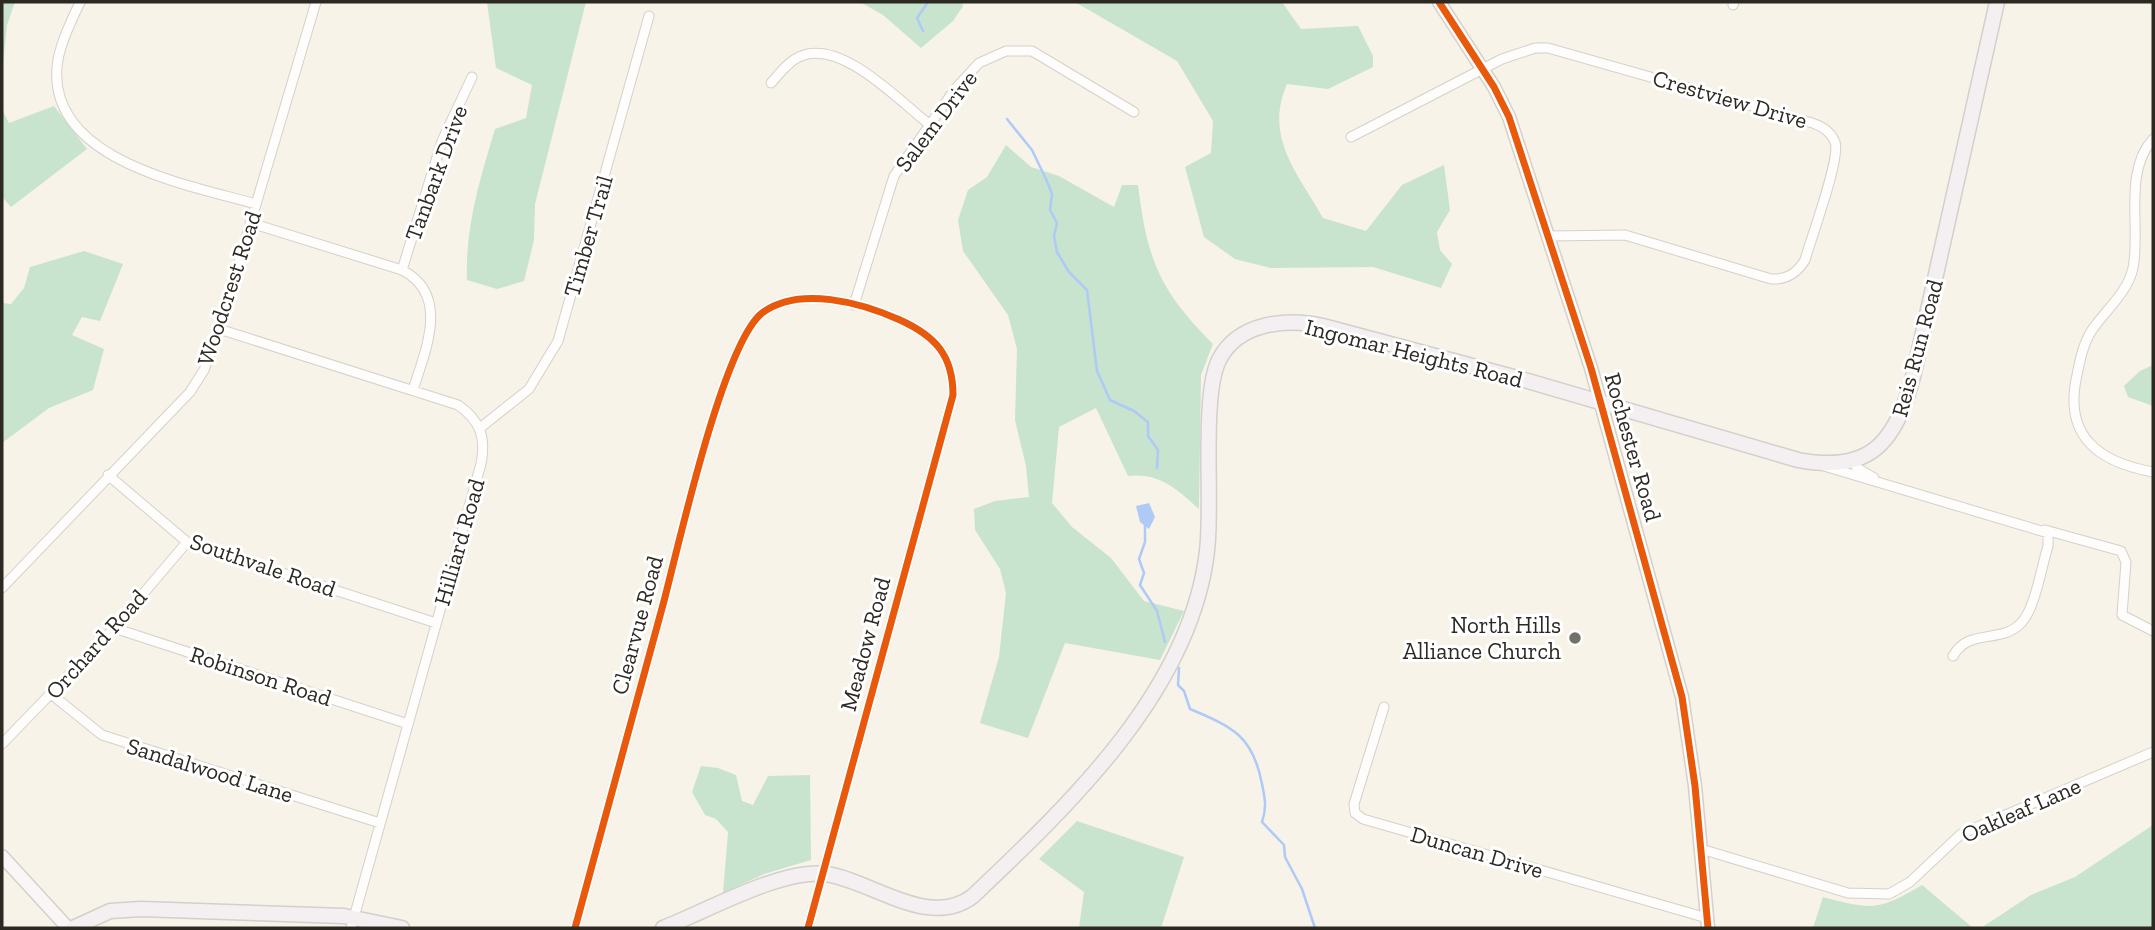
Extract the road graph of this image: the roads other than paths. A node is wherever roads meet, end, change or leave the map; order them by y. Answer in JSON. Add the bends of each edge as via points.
{"nodes":[{"id":1,"x":80,"y":2,"type":"edge"},
{"id":2,"x":316,"y":2,"type":"edge"},
{"id":3,"x":1439,"y":2,"type":"edge"},
{"id":4,"x":1997,"y":2,"type":"edge"},
{"id":5,"x":649,"y":16,"type":"dead end"},
{"id":6,"x":1483,"y":70,"type":"junction"},
{"id":7,"x":472,"y":77,"type":"dead end"},
{"id":8,"x":771,"y":83,"type":"dead end"},
{"id":9,"x":1134,"y":112,"type":"dead end"},
{"id":10,"x":930,"y":125,"type":"junction"},
{"id":11,"x":1351,"y":137,"type":"dead end"},
{"id":12,"x":2153,"y":139,"type":"edge"},
{"id":13,"x":256,"y":204,"type":"junction"},
{"id":14,"x":251,"y":223,"type":"junction"},
{"id":15,"x":1548,"y":236,"type":"junction"},
{"id":16,"x":402,"y":271,"type":"junction"},
{"id":17,"x":854,"y":306,"type":"junction"},
{"id":18,"x":219,"y":329,"type":"junction"},
{"id":19,"x":413,"y":390,"type":"junction"},
{"id":20,"x":1601,"y":402,"type":"junction"},
{"id":21,"x":480,"y":428,"type":"junction"},
{"id":22,"x":1852,"y":461,"type":"junction"},
{"id":23,"x":1812,"y":463,"type":"junction"},
{"id":24,"x":2153,"y":472,"type":"edge"},
{"id":25,"x":108,"y":475,"type":"junction"},
{"id":26,"x":1887,"y":486,"type":"junction"},
{"id":27,"x":2043,"y":529,"type":"junction"},
{"id":28,"x":187,"y":542,"type":"junction"},
{"id":29,"x":2,"y":588,"type":"edge"},
{"id":30,"x":436,"y":622,"type":"junction"},
{"id":31,"x":114,"y":628,"type":"junction"},
{"id":32,"x":2153,"y":631,"type":"edge"},
{"id":33,"x":1953,"y":656,"type":"dead end"},
{"id":34,"x":51,"y":694,"type":"junction"},
{"id":35,"x":1384,"y":707,"type":"dead end"},
{"id":36,"x":408,"y":724,"type":"junction"},
{"id":37,"x":2,"y":744,"type":"edge"},
{"id":38,"x":2153,"y":752,"type":"edge"},
{"id":39,"x":380,"y":823,"type":"junction"},
{"id":40,"x":1701,"y":849,"type":"junction"},
{"id":41,"x":2,"y":856,"type":"edge"},
{"id":42,"x":822,"y":874,"type":"junction"},
{"id":43,"x":353,"y":923,"type":"edge"},
{"id":44,"x":693,"y":923,"type":"edge"},
{"id":45,"x":1707,"y":923,"type":"edge"},
{"id":46,"x":70,"y":928,"type":"edge"},
{"id":47,"x":402,"y":928,"type":"edge"},
{"id":48,"x":575,"y":928,"type":"edge"},
{"id":49,"x":663,"y":928,"type":"edge"},
{"id":50,"x":807,"y":928,"type":"edge"}],
"edges":[{"from":1,"to":13,"type":"street","via":[[62,47],[57,86],[65,111],[81,132],[138,168]]},
{"from":2,"to":13,"type":"street","name":"Woodcrest Road"},
{"from":3,"to":6,"type":"street","name":"Rochester Road"},
{"from":4,"to":22,"type":"main road","name":"Reis Run Road","via":[[1904,409],[1886,440]]},
{"from":5,"to":21,"type":"street","name":"Timber Trail","via":[[558,341],[529,389]]},
{"from":6,"to":11,"type":"street"},
{"from":6,"to":15,"type":"street","name":"Rochester Road","via":[[1509,117]]},
{"from":6,"to":15,"type":"street","name":"Crestview Drive","via":[[1524,51],[1560,49],[1818,125],[1835,141],[1835,159],[1805,260],[1784,278],[1771,279],[1625,235]]},
{"from":7,"to":16,"type":"street","name":"Tanbark Drive","via":[[442,141]]},
{"from":8,"to":10,"type":"street","via":[[801,55],[832,53]]},
{"from":9,"to":10,"type":"street","name":"Salem Drive","via":[[1045,57],[1019,49],[979,63]]},
{"from":10,"to":17,"type":"street","name":"Salem Drive","via":[[889,187]]},
{"from":12,"to":24,"type":"street","via":[[2137,176],[2130,278],[2086,342],[2073,408],[2078,429],[2092,446],[2116,461]]},
{"from":13,"to":14,"type":"street","name":"Woodcrest Road"},
{"from":14,"to":16,"type":"street"},
{"from":14,"to":18,"type":"street","name":"Woodcrest Road"},
{"from":15,"to":20,"type":"street","name":"Rochester Road"},
{"from":16,"to":19,"type":"street","via":[[423,287],[432,314]]},
{"from":17,"to":42,"type":"street","name":"Meadow Road","via":[[894,317],[927,335],[943,350],[952,370],[951,407]]},
{"from":17,"to":48,"type":"street","name":"Clearvue Road","via":[[817,298],[783,303],[765,311],[745,334],[708,439]]},
{"from":18,"to":19,"type":"street"},
{"from":18,"to":25,"type":"street","name":"Woodcrest Road","via":[[204,370],[190,392]]},
{"from":19,"to":21,"type":"street","via":[[458,405]]},
{"from":20,"to":23,"type":"main road","name":"Reis Run Road"},
{"from":20,"to":40,"type":"street","name":"Rochester Road","via":[[1682,696]]},
{"from":20,"to":42,"type":"main road","name":"Ingomar Heights Road","via":[[1311,324],[1273,323],[1245,334],[1223,354],[1213,382],[1210,523],[1195,603],[1166,668],[1106,762],[962,904],[934,909]]},
{"from":21,"to":30,"type":"street","name":"Hilliard Road","via":[[481,464]]},
{"from":22,"to":23,"type":"main road","name":"Reis Run Road"},
{"from":22,"to":26,"type":"street"},
{"from":23,"to":26,"type":"street"},
{"from":25,"to":28,"type":"street","name":"Southvale Road"},
{"from":25,"to":29,"type":"street","name":"Woodcrest Road"},
{"from":26,"to":27,"type":"street"},
{"from":27,"to":32,"type":"street","via":[[2121,551],[2126,562],[2122,615]]},
{"from":27,"to":33,"type":"street","via":[[2048,533],[2048,545],[2024,620],[2002,635],[1970,638]]},
{"from":28,"to":30,"type":"street","name":"Southvale Road"},
{"from":28,"to":31,"type":"street","name":"Orchard Road"},
{"from":30,"to":36,"type":"street","name":"Hilliard Road"},
{"from":31,"to":34,"type":"street","name":"Orchard Road"},
{"from":31,"to":36,"type":"street","name":"Robinson Road"},
{"from":34,"to":37,"type":"street","name":"Orchard Road"},
{"from":34,"to":39,"type":"street","name":"Sandalwood Lane","via":[[102,735]]},
{"from":35,"to":45,"type":"street","name":"Duncan Drive","via":[[1354,803],[1355,813],[1363,819]]},
{"from":36,"to":39,"type":"street","name":"Hilliard Road"},
{"from":38,"to":40,"type":"street","name":"Oakleaf Lane","via":[[1961,834],[1910,882],[1889,894],[1849,893]]},
{"from":39,"to":43,"type":"street","name":"Hilliard Road"},
{"from":40,"to":45,"type":"street","name":"Rochester Road"},
{"from":41,"to":46,"type":"street"},
{"from":42,"to":44,"type":"main road","name":"Ingomar Heights Road","via":[[786,878]]},
{"from":42,"to":50,"type":"street","name":"Meadow Road"},
{"from":43,"to":46,"type":"main road","via":[[130,909],[103,913]]},
{"from":43,"to":47,"type":"main road"},
{"from":44,"to":49,"type":"main road","name":"Ingomar Heights Road"}]}
